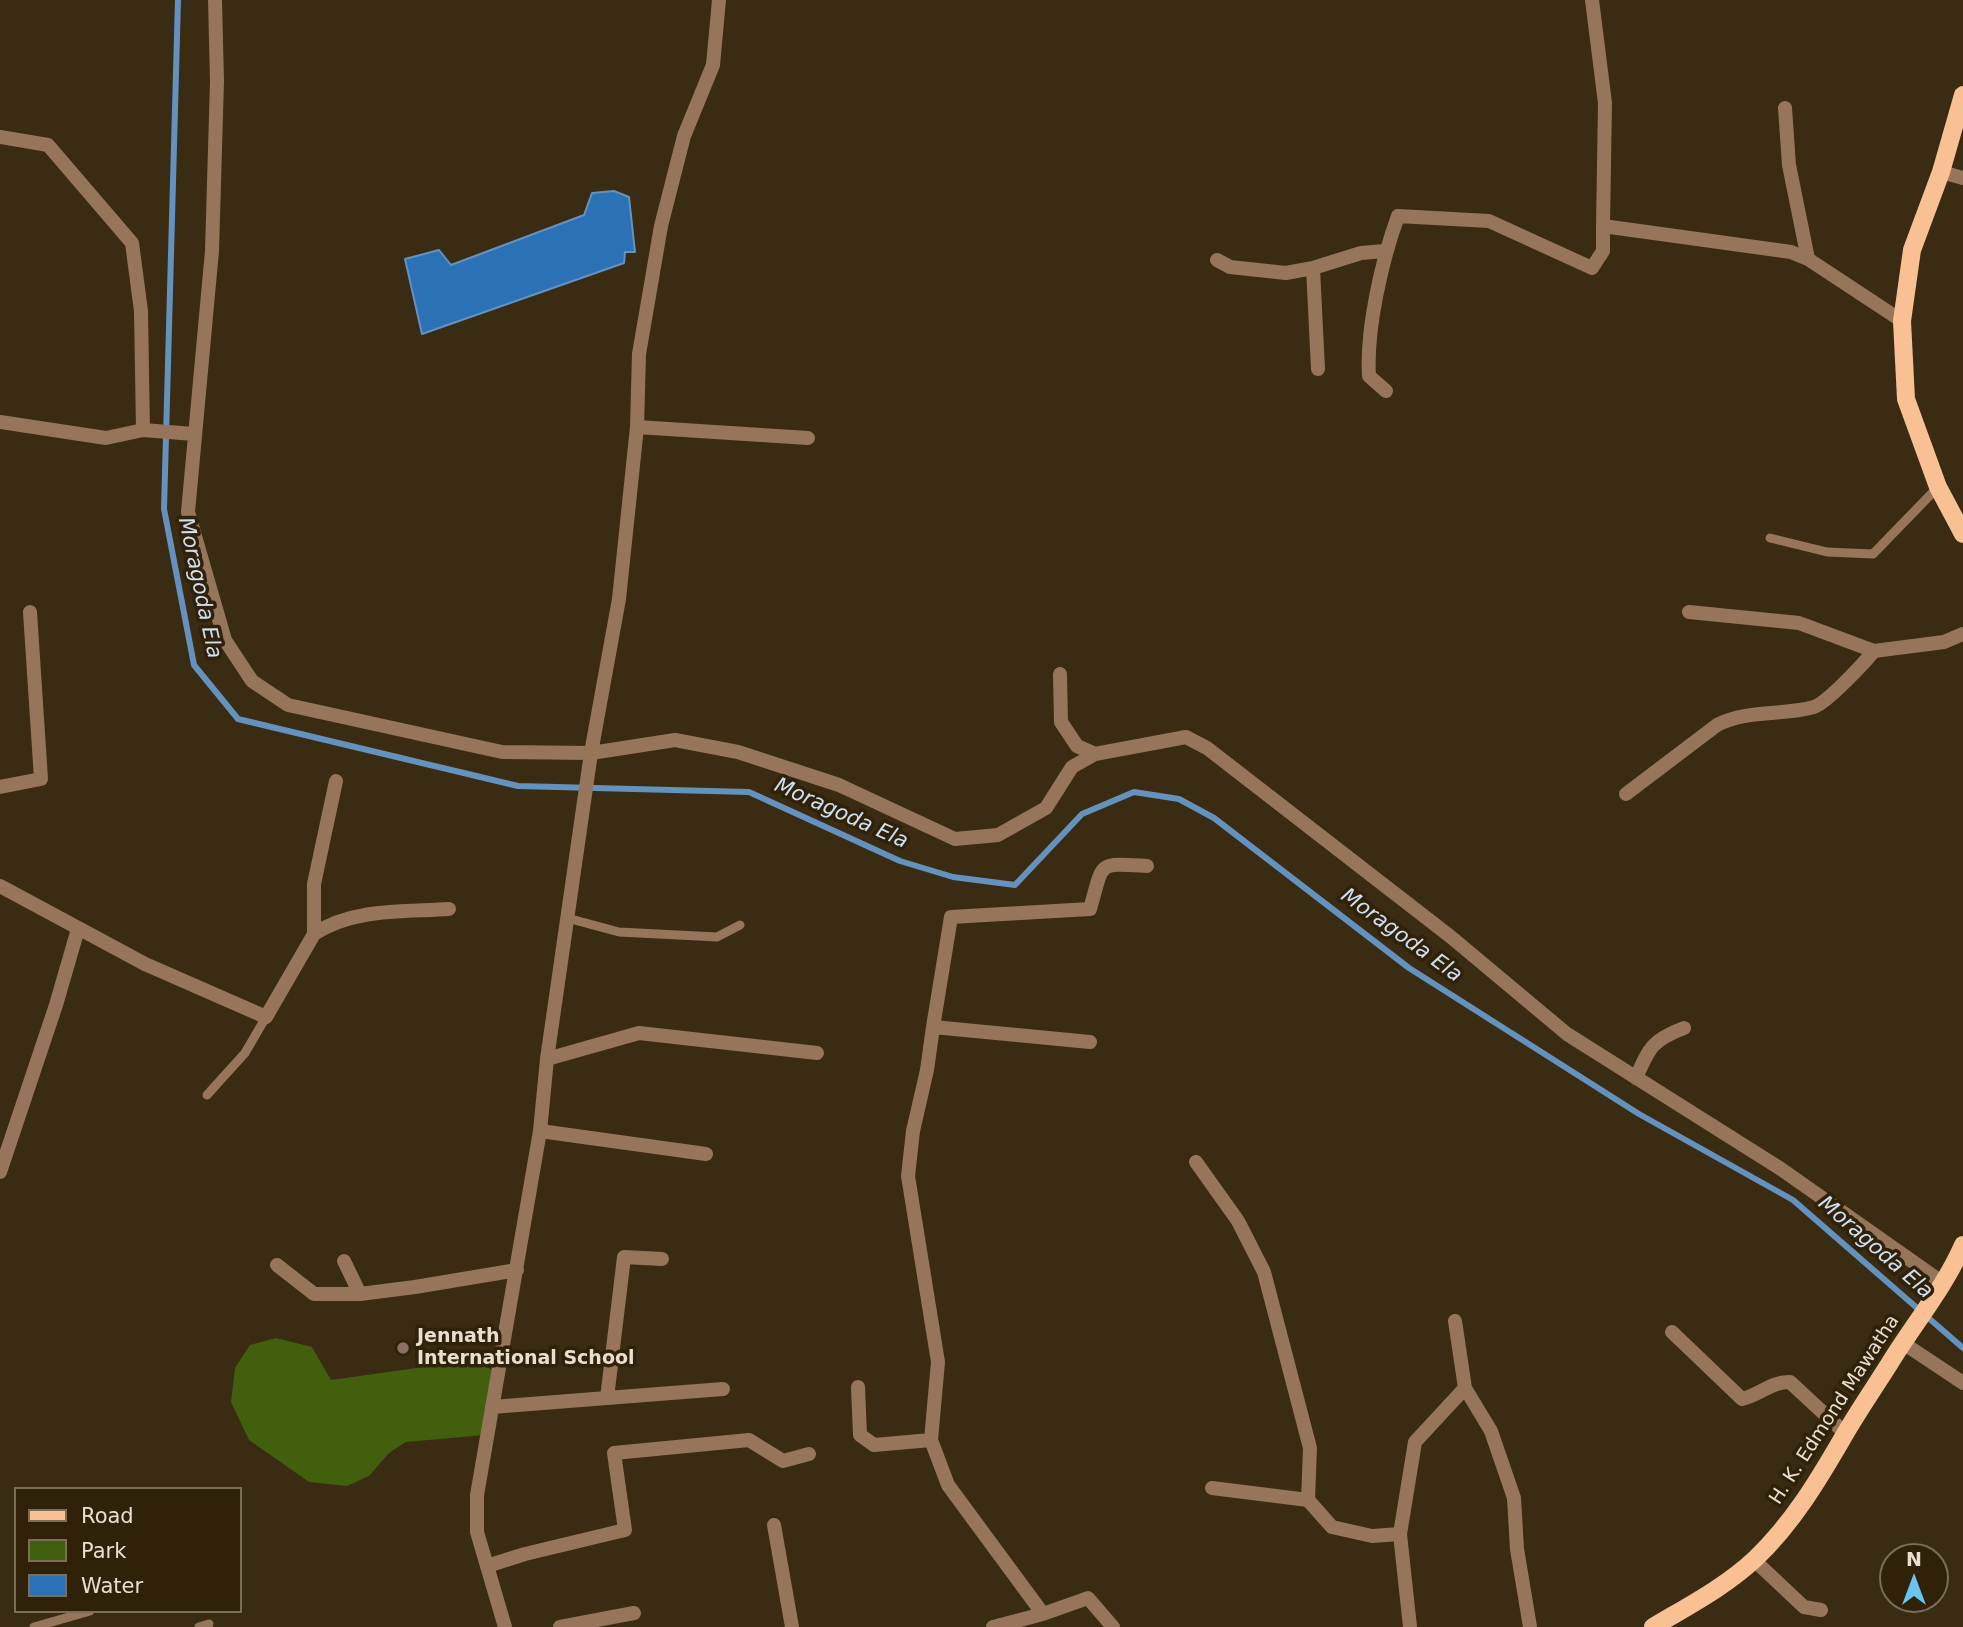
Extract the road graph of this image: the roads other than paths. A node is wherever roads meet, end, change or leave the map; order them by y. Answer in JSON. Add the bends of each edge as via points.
{"nodes":[{"id":1,"x":215,"y":0,"type":"edge"},
{"id":2,"x":719,"y":0,"type":"edge"},
{"id":3,"x":1592,"y":0,"type":"edge"},
{"id":4,"x":1963,"y":95,"type":"edge"},
{"id":5,"x":1785,"y":108,"type":"dead end"},
{"id":6,"x":0,"y":137,"type":"edge"},
{"id":7,"x":1941,"y":172,"type":"junction"},
{"id":8,"x":1963,"y":178,"type":"edge"},
{"id":9,"x":1603,"y":226,"type":"junction"},
{"id":10,"x":1385,"y":251,"type":"junction"},
{"id":11,"x":1808,"y":259,"type":"junction"},
{"id":12,"x":1217,"y":260,"type":"dead end"},
{"id":13,"x":1313,"y":268,"type":"junction"},
{"id":14,"x":1902,"y":321,"type":"junction"},
{"id":15,"x":1318,"y":369,"type":"dead end"},
{"id":16,"x":1386,"y":391,"type":"dead end"},
{"id":17,"x":0,"y":422,"type":"edge"},
{"id":18,"x":637,"y":427,"type":"junction"},
{"id":19,"x":143,"y":430,"type":"junction"},
{"id":20,"x":194,"y":434,"type":"junction"},
{"id":21,"x":808,"y":438,"type":"dead end"},
{"id":22,"x":1938,"y":487,"type":"junction"},
{"id":23,"x":1963,"y":534,"type":"edge"},
{"id":24,"x":1770,"y":538,"type":"dead end"},
{"id":25,"x":30,"y":612,"type":"dead end"},
{"id":26,"x":1689,"y":612,"type":"dead end"},
{"id":27,"x":1963,"y":634,"type":"edge"},
{"id":28,"x":1874,"y":651,"type":"junction"},
{"id":29,"x":1060,"y":674,"type":"dead end"},
{"id":30,"x":591,"y":753,"type":"junction"},
{"id":31,"x":1095,"y":754,"type":"junction"},
{"id":32,"x":336,"y":781,"type":"dead end"},
{"id":33,"x":0,"y":787,"type":"edge"},
{"id":34,"x":1626,"y":794,"type":"dead end"},
{"id":35,"x":1147,"y":866,"type":"dead end"},
{"id":36,"x":0,"y":886,"type":"edge"},
{"id":37,"x":449,"y":909,"type":"dead end"},
{"id":38,"x":568,"y":918,"type":"junction"},
{"id":39,"x":740,"y":925,"type":"dead end"},
{"id":40,"x":78,"y":929,"type":"junction"},
{"id":41,"x":314,"y":934,"type":"junction"},
{"id":42,"x":266,"y":1017,"type":"junction"},
{"id":43,"x":933,"y":1027,"type":"junction"},
{"id":44,"x":1684,"y":1028,"type":"dead end"},
{"id":45,"x":1090,"y":1042,"type":"dead end"},
{"id":46,"x":817,"y":1054,"type":"dead end"},
{"id":47,"x":547,"y":1059,"type":"junction"},
{"id":48,"x":1636,"y":1078,"type":"junction"},
{"id":49,"x":207,"y":1095,"type":"dead end"},
{"id":50,"x":540,"y":1131,"type":"junction"},
{"id":51,"x":706,"y":1154,"type":"dead end"},
{"id":52,"x":1196,"y":1161,"type":"dead end"},
{"id":53,"x":0,"y":1172,"type":"edge"},
{"id":54,"x":1963,"y":1245,"type":"edge"},
{"id":55,"x":662,"y":1259,"type":"dead end"},
{"id":56,"x":344,"y":1261,"type":"dead end"},
{"id":57,"x":277,"y":1265,"type":"dead end"},
{"id":58,"x":517,"y":1270,"type":"junction"},
{"id":59,"x":1941,"y":1288,"type":"junction"},
{"id":60,"x":360,"y":1294,"type":"junction"},
{"id":61,"x":1455,"y":1321,"type":"dead end"},
{"id":62,"x":1672,"y":1332,"type":"dead end"},
{"id":63,"x":1907,"y":1338,"type":"junction"},
{"id":64,"x":1963,"y":1383,"type":"edge"},
{"id":65,"x":858,"y":1387,"type":"dead end"},
{"id":66,"x":1465,"y":1388,"type":"junction"},
{"id":67,"x":723,"y":1389,"type":"dead end"},
{"id":68,"x":607,"y":1398,"type":"junction"},
{"id":69,"x":492,"y":1407,"type":"junction"},
{"id":70,"x":1845,"y":1433,"type":"junction"},
{"id":71,"x":931,"y":1440,"type":"junction"},
{"id":72,"x":809,"y":1454,"type":"dead end"},
{"id":73,"x":1212,"y":1488,"type":"dead end"},
{"id":74,"x":1308,"y":1500,"type":"junction"},
{"id":75,"x":774,"y":1524,"type":"dead end"},
{"id":76,"x":1400,"y":1534,"type":"junction"},
{"id":77,"x":1754,"y":1560,"type":"junction"},
{"id":78,"x":487,"y":1566,"type":"junction"},
{"id":79,"x":1821,"y":1611,"type":"dead end"},
{"id":80,"x":83,"y":1613,"type":"edge"},
{"id":81,"x":634,"y":1613,"type":"dead end"},
{"id":82,"x":1043,"y":1614,"type":"junction"},
{"id":83,"x":209,"y":1624,"type":"dead end"},
{"id":84,"x":34,"y":1627,"type":"edge"},
{"id":85,"x":199,"y":1627,"type":"edge"},
{"id":86,"x":505,"y":1627,"type":"edge"},
{"id":87,"x":560,"y":1627,"type":"edge"},
{"id":88,"x":792,"y":1627,"type":"edge"},
{"id":89,"x":993,"y":1627,"type":"edge"},
{"id":90,"x":1113,"y":1627,"type":"edge"},
{"id":91,"x":1410,"y":1627,"type":"edge"},
{"id":92,"x":1530,"y":1627,"type":"edge"},
{"id":93,"x":1653,"y":1627,"type":"edge"}],
"edges":[{"from":1,"to":20,"type":"street","via":[[212,251]]},
{"from":2,"to":18,"type":"street","via":[[713,65],[684,136],[661,226],[639,354]]},
{"from":3,"to":9,"type":"street","via":[[1605,103]]},
{"from":4,"to":7,"type":"main road"},
{"from":5,"to":11,"type":"street","via":[[1789,165]]},
{"from":6,"to":19,"type":"street","via":[[48,145],[132,243],[141,311]]},
{"from":7,"to":8,"type":"street"},
{"from":7,"to":14,"type":"main road","via":[[1912,250]]},
{"from":9,"to":10,"type":"street","via":[[1603,251],[1592,268],[1489,221],[1398,216]]},
{"from":9,"to":11,"type":"street","via":[[1791,252]]},
{"from":10,"to":13,"type":"street","via":[[1361,253]]},
{"from":10,"to":16,"type":"street","via":[[1368,354],[1369,376]]},
{"from":11,"to":14,"type":"street"},
{"from":12,"to":13,"type":"street","via":[[1230,267],[1286,273]]},
{"from":13,"to":15,"type":"street"},
{"from":14,"to":22,"type":"main road","via":[[1906,399]]},
{"from":17,"to":19,"type":"street","via":[[106,438]]},
{"from":18,"to":21,"type":"street"},
{"from":18,"to":30,"type":"street","via":[[619,599]]},
{"from":19,"to":20,"type":"street"},
{"from":20,"to":30,"type":"street","via":[[188,512],[226,640],[253,681],[289,705],[502,752]]},
{"from":22,"to":23,"type":"main road"},
{"from":22,"to":24,"type":"lane","via":[[1873,554],[1827,552]]},
{"from":25,"to":33,"type":"street","via":[[41,779]]},
{"from":26,"to":28,"type":"street","via":[[1799,623]]},
{"from":27,"to":28,"type":"street","via":[[1944,642]]},
{"from":28,"to":34,"type":"street","via":[[1817,706],[1731,718]]},
{"from":29,"to":31,"type":"street","via":[[1061,722],[1077,746]]},
{"from":30,"to":31,"type":"street","via":[[675,740],[738,752],[839,785],[955,839],[998,835],[1046,808],[1072,767]]},
{"from":30,"to":38,"type":"street"},
{"from":31,"to":48,"type":"street","via":[[1186,737],[1207,748],[1451,937],[1567,1034]]},
{"from":32,"to":41,"type":"street","via":[[314,884]]},
{"from":35,"to":43,"type":"street","via":[[1110,863],[1101,869],[1090,909],[951,917]]},
{"from":36,"to":40,"type":"street"},
{"from":37,"to":41,"type":"street","via":[[355,915]]},
{"from":38,"to":39,"type":"lane","via":[[619,932],[717,937]]},
{"from":38,"to":47,"type":"street"},
{"from":40,"to":42,"type":"street"},
{"from":40,"to":53,"type":"street"},
{"from":41,"to":42,"type":"street"},
{"from":42,"to":49,"type":"lane","via":[[245,1053]]},
{"from":43,"to":45,"type":"street"},
{"from":43,"to":71,"type":"street","via":[[908,1176],[938,1362]]},
{"from":44,"to":48,"type":"street","via":[[1655,1041]]},
{"from":46,"to":47,"type":"street","via":[[639,1033]]},
{"from":47,"to":50,"type":"street"},
{"from":48,"to":59,"type":"street","via":[[1781,1169]]},
{"from":50,"to":51,"type":"street"},
{"from":50,"to":58,"type":"street"},
{"from":52,"to":74,"type":"street","via":[[1238,1221],[1264,1272],[1310,1448]]},
{"from":54,"to":59,"type":"main road","name":"H. K. Edmond Mawatha"},
{"from":55,"to":68,"type":"street","via":[[624,1257]]},
{"from":56,"to":60,"type":"street"},
{"from":57,"to":60,"type":"street","via":[[314,1294]]},
{"from":58,"to":60,"type":"street"},
{"from":58,"to":69,"type":"street"},
{"from":59,"to":63,"type":"main road","name":"H. K. Edmond Mawatha"},
{"from":61,"to":66,"type":"street"},
{"from":62,"to":70,"type":"street","via":[[1742,1399],[1780,1381],[1790,1382]]},
{"from":63,"to":64,"type":"street"},
{"from":63,"to":70,"type":"main road","name":"H. K. Edmond Mawatha"},
{"from":65,"to":71,"type":"street","via":[[860,1435],[874,1445]]},
{"from":66,"to":76,"type":"street","via":[[1415,1442]]},
{"from":66,"to":92,"type":"street","via":[[1491,1431],[1514,1498]]},
{"from":67,"to":68,"type":"street"},
{"from":68,"to":69,"type":"street"},
{"from":69,"to":78,"type":"street","via":[[477,1495],[477,1532]]},
{"from":70,"to":77,"type":"main road","name":"H. K. Edmond Mawatha","via":[[1821,1478]]},
{"from":71,"to":82,"type":"street","via":[[948,1485]]},
{"from":72,"to":78,"type":"street","via":[[783,1461],[749,1440],[614,1454],[625,1530]]},
{"from":73,"to":74,"type":"street"},
{"from":74,"to":76,"type":"street","via":[[1332,1527],[1372,1535]]},
{"from":75,"to":88,"type":"street"},
{"from":76,"to":91,"type":"street"},
{"from":77,"to":79,"type":"street","via":[[1804,1607]]},
{"from":77,"to":93,"type":"main road","name":"H. K. Edmond Mawatha"},
{"from":78,"to":86,"type":"street"},
{"from":80,"to":84,"type":"lane"},
{"from":81,"to":87,"type":"street"},
{"from":82,"to":89,"type":"street"},
{"from":82,"to":90,"type":"street","via":[[1088,1598]]},
{"from":83,"to":85,"type":"lane"}]}
